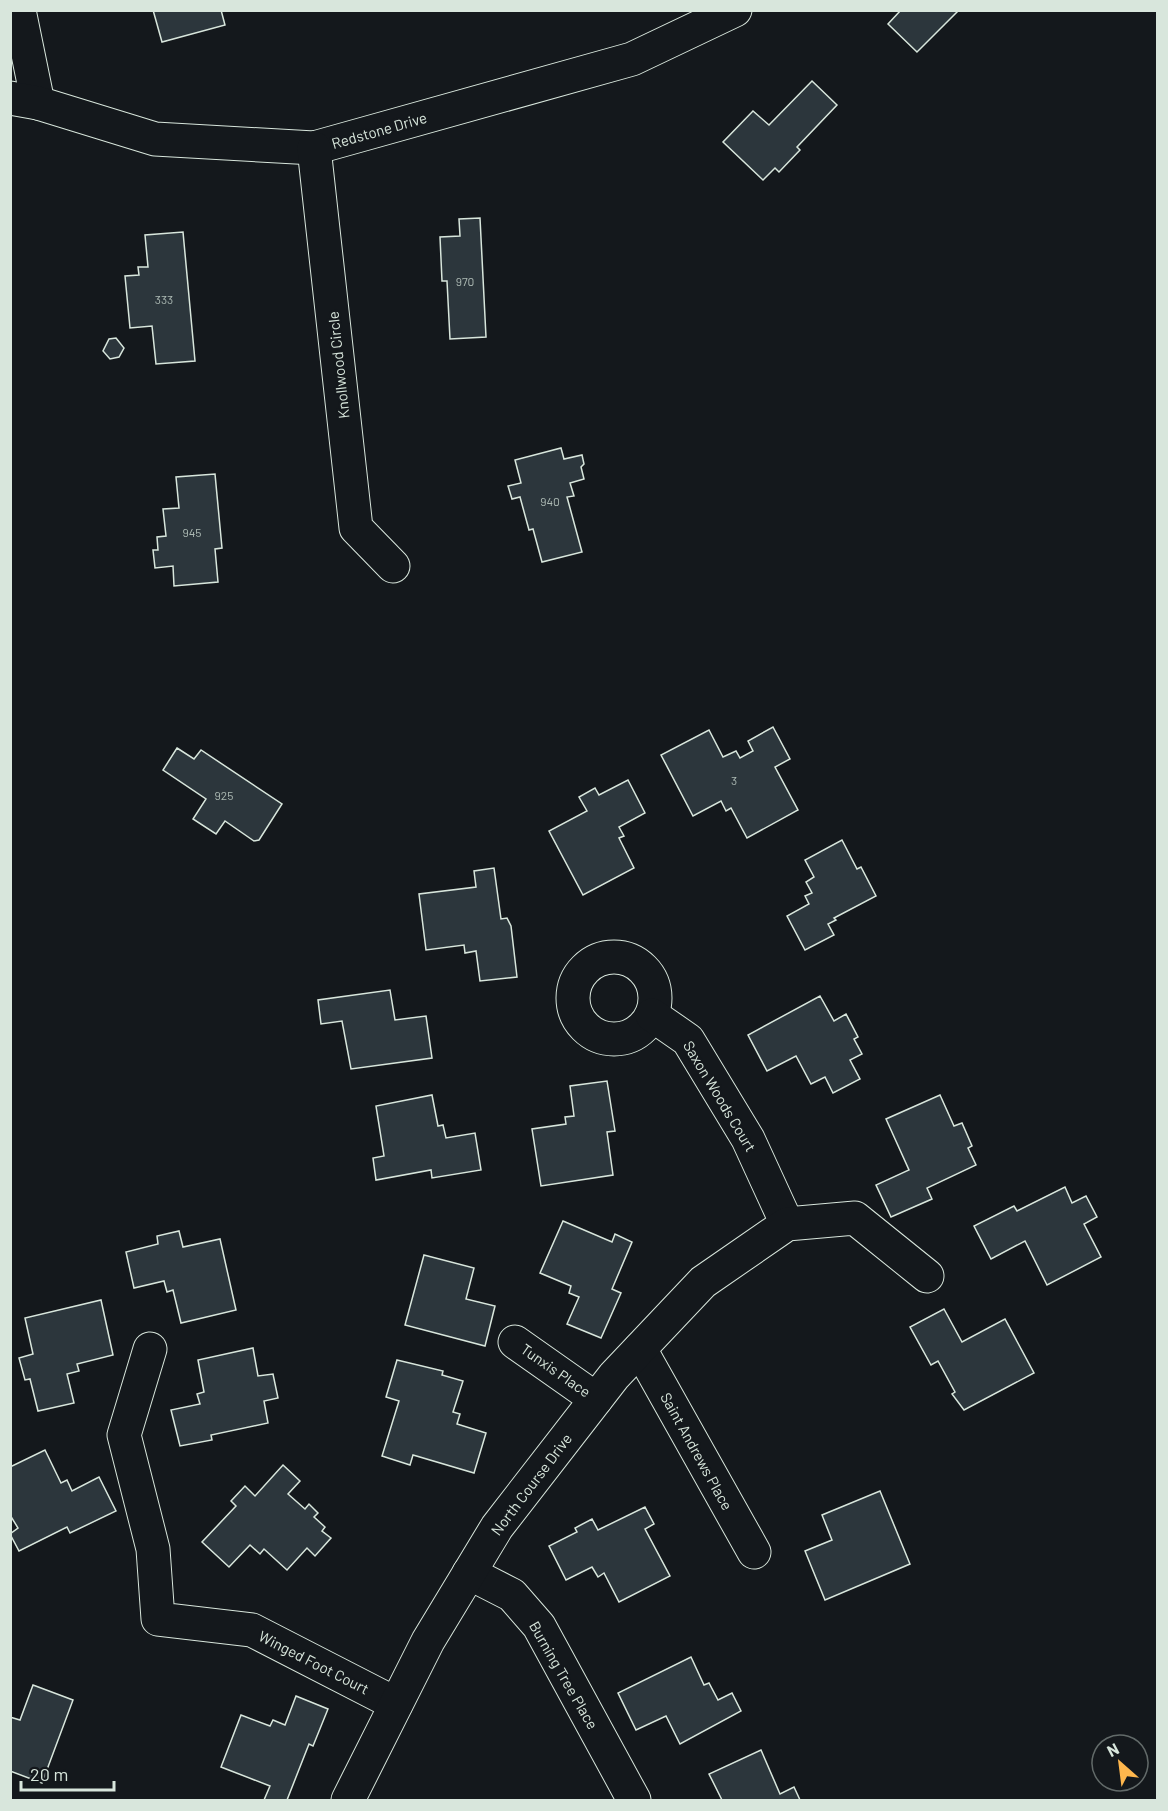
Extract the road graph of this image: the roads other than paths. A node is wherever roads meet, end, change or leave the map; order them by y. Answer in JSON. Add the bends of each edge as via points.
{"nodes":[{"id":1,"x":19,"y":10,"type":"edge"},
{"id":2,"x":735,"y":10,"type":"edge"},
{"id":3,"x":24,"y":100,"type":"edge"},
{"id":4,"x":314,"y":148,"type":"junction"},
{"id":5,"x":393,"y":566,"type":"dead end"},
{"id":6,"x":652,"y":1015,"type":"dead end"},
{"id":7,"x":787,"y":1224,"type":"junction"},
{"id":8,"x":927,"y":1276,"type":"dead end"},
{"id":9,"x":515,"y":1342,"type":"dead end"},
{"id":10,"x":150,"y":1349,"type":"dead end"},
{"id":11,"x":640,"y":1349,"type":"junction"},
{"id":12,"x":596,"y":1399,"type":"junction"},
{"id":13,"x":754,"y":1552,"type":"dead end"},
{"id":14,"x":469,"y":1573,"type":"junction"},
{"id":15,"x":396,"y":1704,"type":"junction"},
{"id":16,"x":348,"y":1800,"type":"edge"},
{"id":17,"x":634,"y":1800,"type":"edge"}],
"edges":[{"from":1,"to":3,"type":"street"},
{"from":2,"to":4,"type":"street","name":"Redstone Drive","via":[[632,59]]},
{"from":3,"to":4,"type":"street","name":"Redstone Drive","via":[[155,139]]},
{"from":4,"to":5,"type":"street","name":"Knollwood Circle","via":[[356,528]]},
{"from":6,"to":7,"type":"street","name":"Saxon Woods Court","via":[[688,1040],[748,1139]]},
{"from":7,"to":8,"type":"street","via":[[855,1218]]},
{"from":7,"to":11,"type":"street","name":"North Course Drive","via":[[703,1282]]},
{"from":9,"to":12,"type":"street","name":"Tunxis Place"},
{"from":10,"to":15,"type":"street","name":"Winged Foot Court","via":[[124,1435],[153,1549],[158,1619],[252,1630]]},
{"from":11,"to":12,"type":"street","name":"North Course Drive"},
{"from":11,"to":13,"type":"street","name":"Saint Andrews Place"},
{"from":12,"to":14,"type":"street","name":"North Course Drive","via":[[497,1527]]},
{"from":14,"to":15,"type":"street","name":"North Course Drive"},
{"from":14,"to":17,"type":"street","name":"Burning Tree Place","via":[[512,1595],[539,1626]]},
{"from":15,"to":16,"type":"street","name":"North Course Drive"}]}
